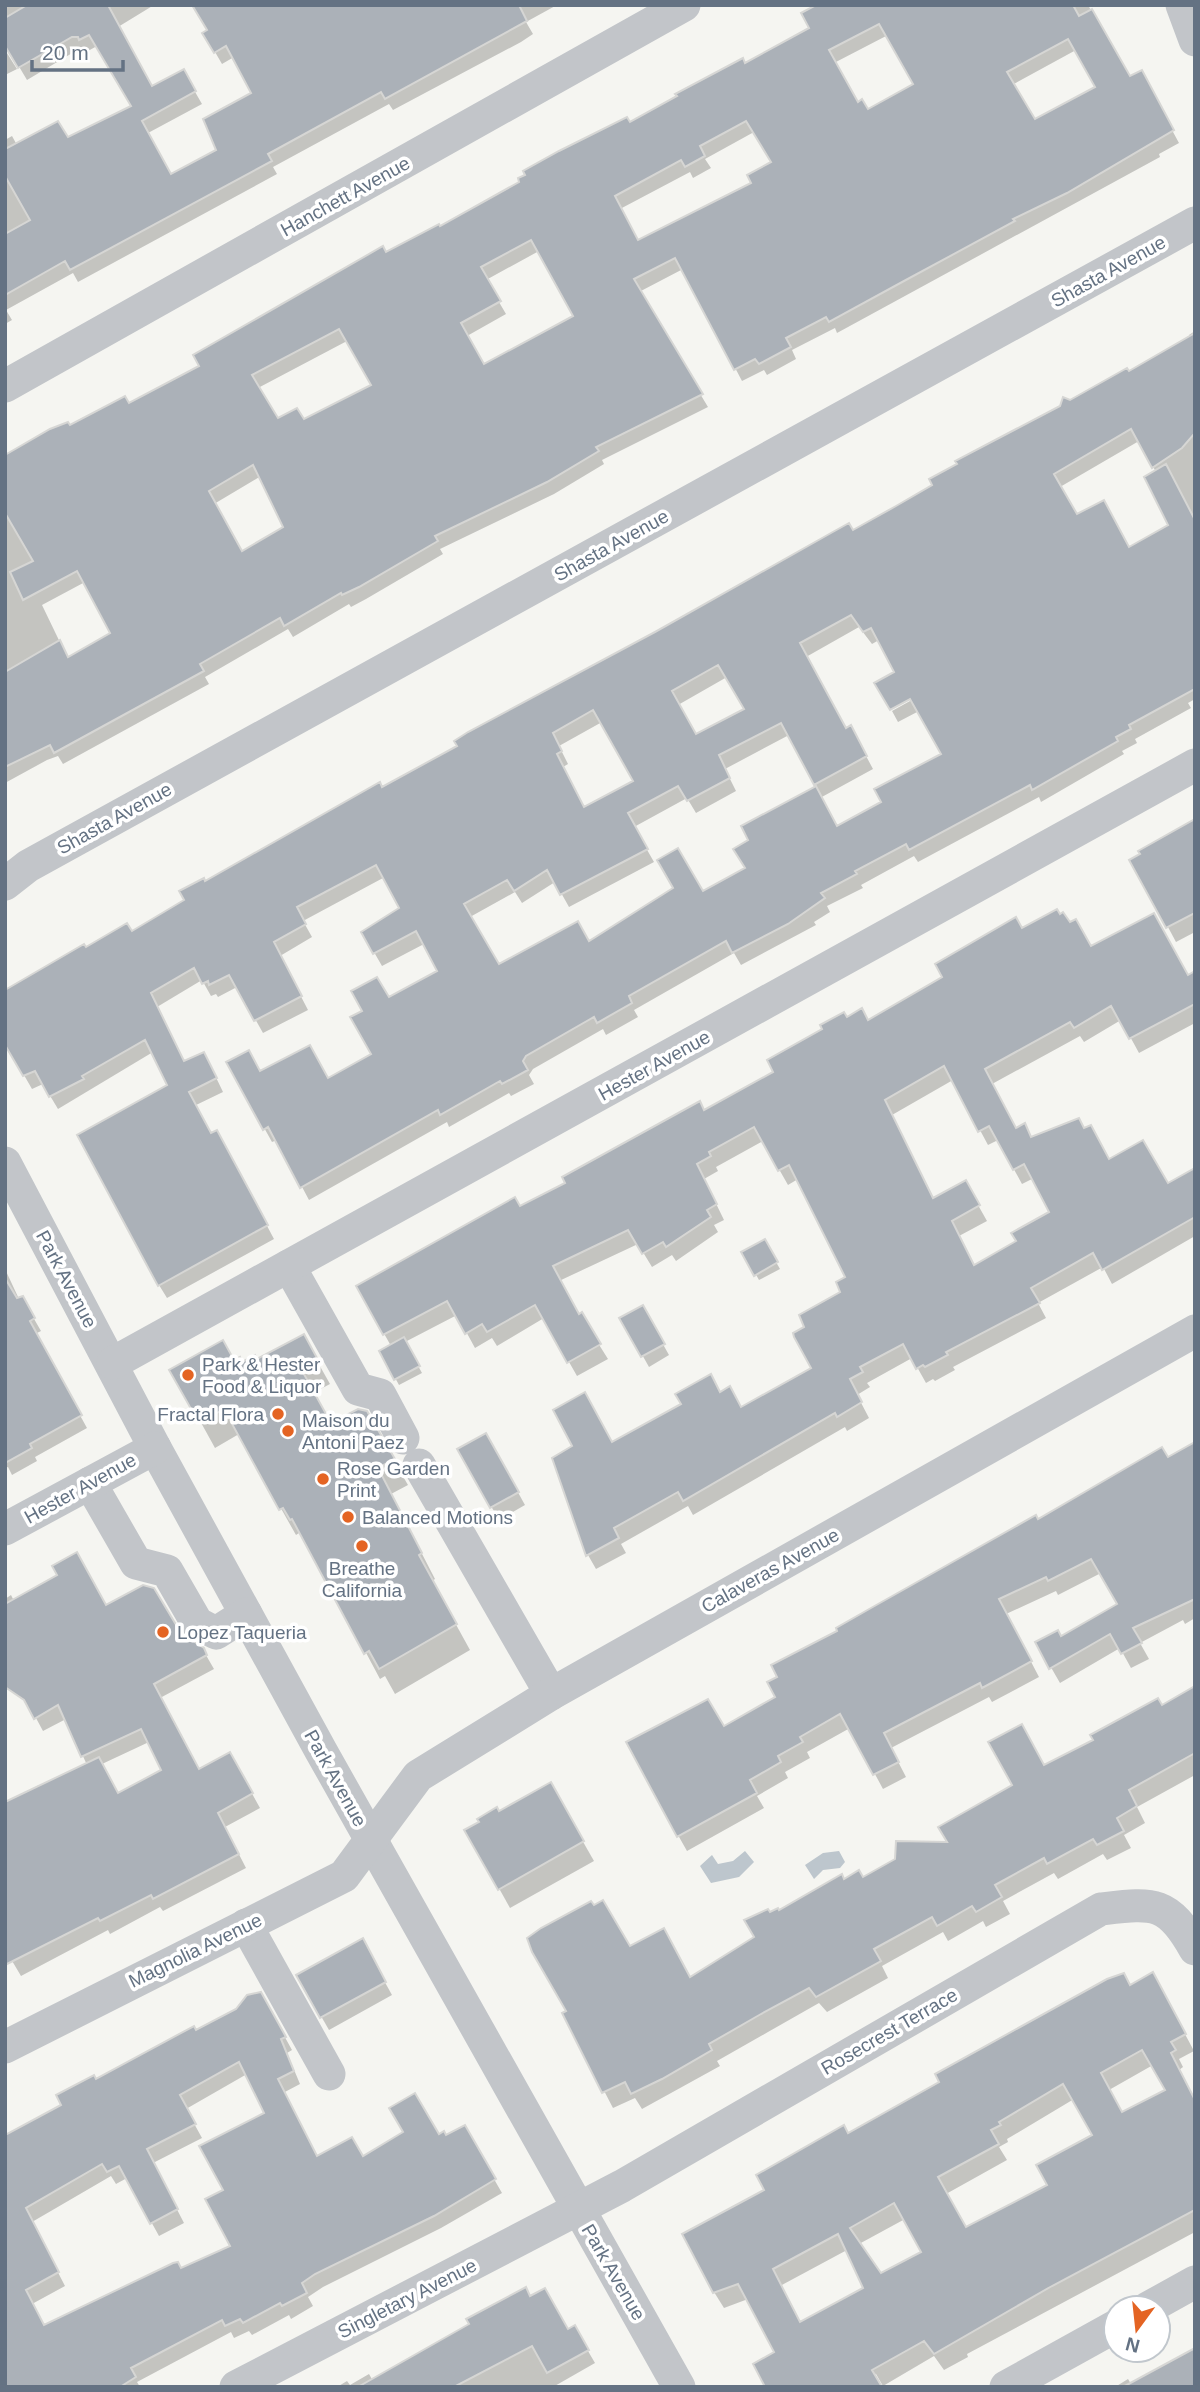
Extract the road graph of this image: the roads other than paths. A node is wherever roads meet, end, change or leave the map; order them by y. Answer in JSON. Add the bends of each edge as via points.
{"nodes":[{"id":1,"x":684,"y":5,"type":"edge"},
{"id":2,"x":1182,"y":5,"type":"edge"},
{"id":3,"x":1195,"y":40,"type":"edge"},
{"id":4,"x":1195,"y":223,"type":"edge"},
{"id":5,"x":5,"y":386,"type":"edge"},
{"id":6,"x":1195,"y":765,"type":"edge"},
{"id":7,"x":13,"y":873,"type":"edge"},
{"id":8,"x":6,"y":1167,"type":"edge"},
{"id":9,"x":289,"y":1266,"type":"junction"},
{"id":10,"x":1195,"y":1331,"type":"edge"},
{"id":11,"x":113,"y":1363,"type":"junction"},
{"id":12,"x":155,"y":1448,"type":"junction"},
{"id":13,"x":90,"y":1483,"type":"junction"},
{"id":14,"x":5,"y":1529,"type":"edge"},
{"id":15,"x":246,"y":1614,"type":"junction"},
{"id":16,"x":551,"y":1694,"type":"junction"},
{"id":17,"x":370,"y":1839,"type":"junction"},
{"id":18,"x":246,"y":1925,"type":"junction"},
{"id":19,"x":1195,"y":1949,"type":"edge"},
{"id":20,"x":5,"y":2047,"type":"edge"},
{"id":21,"x":328,"y":2074,"type":"dead end"},
{"id":22,"x":578,"y":2210,"type":"junction"},
{"id":23,"x":1195,"y":2282,"type":"edge"},
{"id":24,"x":1172,"y":2295,"type":"edge"},
{"id":25,"x":1102,"y":2334,"type":"edge"},
{"id":26,"x":236,"y":2387,"type":"edge"},
{"id":27,"x":679,"y":2387,"type":"edge"},
{"id":28,"x":1006,"y":2387,"type":"edge"}],
"edges":[{"from":1,"to":5,"type":"street","name":"Hanchett Avenue"},
{"from":2,"to":3,"type":"street"},
{"from":4,"to":7,"type":"street","name":"Shasta Avenue"},
{"from":6,"to":9,"type":"street","name":"Hester Avenue"},
{"from":8,"to":11,"type":"street","name":"Park Avenue"},
{"from":9,"to":11,"type":"street","name":"Hester Avenue"},
{"from":9,"to":16,"type":"street","via":[[358,1389],[380,1395]]},
{"from":10,"to":16,"type":"street","name":"Calaveras Avenue"},
{"from":11,"to":12,"type":"street","name":"Park Avenue"},
{"from":12,"to":13,"type":"street","name":"Hester Avenue"},
{"from":12,"to":15,"type":"street","name":"Park Avenue"},
{"from":13,"to":14,"type":"street","name":"Hester Avenue"},
{"from":13,"to":15,"type":"street","via":[[136,1563],[167,1571],[197,1623],[216,1633]]},
{"from":15,"to":17,"type":"street","name":"Park Avenue"},
{"from":16,"to":17,"type":"street","name":"Calaveras Avenue","via":[[418,1776]]},
{"from":17,"to":18,"type":"street","name":"Magnolia Avenue","via":[[348,1873]]},
{"from":17,"to":22,"type":"street","name":"Park Avenue"},
{"from":18,"to":20,"type":"street","name":"Magnolia Avenue"},
{"from":18,"to":21,"type":"street"},
{"from":19,"to":22,"type":"street","name":"Rosecrest Terrace","via":[[1179,1921],[1149,1904],[1101,1909]]},
{"from":22,"to":26,"type":"street","name":"Singletary Avenue"},
{"from":22,"to":27,"type":"street","name":"Park Avenue"},
{"from":23,"to":24,"type":"street"},
{"from":25,"to":28,"type":"street"}]}
